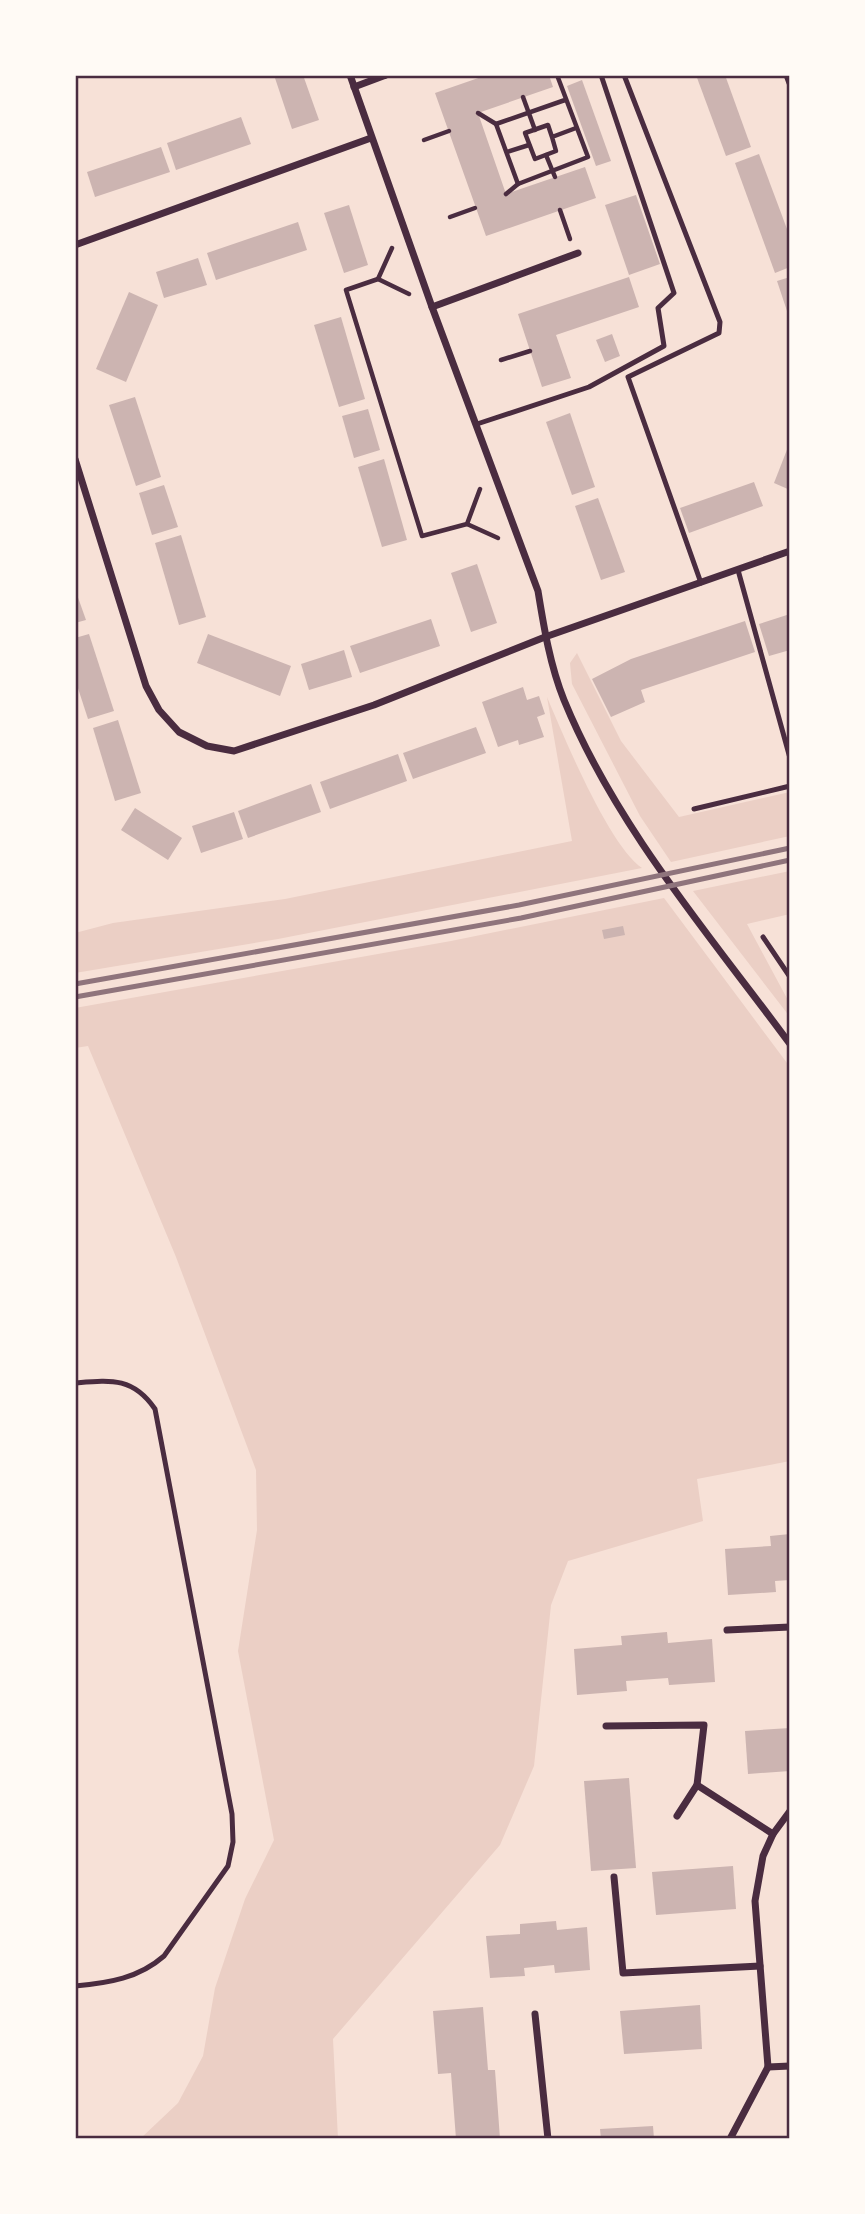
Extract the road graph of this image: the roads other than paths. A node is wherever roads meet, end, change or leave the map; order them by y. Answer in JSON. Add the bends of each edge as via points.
{"nodes":[{"id":1,"x":350,"y":75,"type":"edge"},
{"id":2,"x":386,"y":75,"type":"edge"},
{"id":3,"x":601,"y":75,"type":"edge"},
{"id":4,"x":624,"y":75,"type":"edge"},
{"id":5,"x":787,"y":75,"type":"edge"},
{"id":6,"x":790,"y":83,"type":"edge"},
{"id":7,"x":354,"y":87,"type":"junction"},
{"id":8,"x":371,"y":138,"type":"junction"},
{"id":9,"x":75,"y":245,"type":"edge"},
{"id":10,"x":578,"y":253,"type":"road end"},
{"id":11,"x":432,"y":307,"type":"junction"},
{"id":12,"x":477,"y":424,"type":"junction"},
{"id":13,"x":75,"y":459,"type":"edge"},
{"id":14,"x":790,"y":551,"type":"edge"},
{"id":15,"x":738,"y":570,"type":"junction"},
{"id":16,"x":701,"y":583,"type":"junction"},
{"id":17,"x":545,"y":637,"type":"junction"},
{"id":18,"x":790,"y":758,"type":"edge"},
{"id":19,"x":790,"y":786,"type":"edge"},
{"id":20,"x":694,"y":809,"type":"dead end"},
{"id":21,"x":763,"y":937,"type":"dead end"},
{"id":22,"x":790,"y":977,"type":"edge"},
{"id":23,"x":790,"y":1044,"type":"edge"},
{"id":24,"x":75,"y":1383,"type":"edge"},
{"id":25,"x":790,"y":1627,"type":"edge"},
{"id":26,"x":727,"y":1630,"type":"dead end"},
{"id":27,"x":606,"y":1726,"type":"dead end"},
{"id":28,"x":697,"y":1785,"type":"junction"},
{"id":29,"x":790,"y":1811,"type":"edge"},
{"id":30,"x":677,"y":1816,"type":"dead end"},
{"id":31,"x":773,"y":1834,"type":"junction"},
{"id":32,"x":614,"y":1877,"type":"dead end"},
{"id":33,"x":760,"y":1966,"type":"junction"},
{"id":34,"x":75,"y":1986,"type":"edge"},
{"id":35,"x":535,"y":2014,"type":"dead end"},
{"id":36,"x":790,"y":2066,"type":"edge"},
{"id":37,"x":768,"y":2067,"type":"junction"},
{"id":38,"x":548,"y":2139,"type":"edge"},
{"id":39,"x":730,"y":2139,"type":"edge"}],
"edges":[{"from":1,"to":7,"type":"street"},
{"from":2,"to":7,"type":"street"},
{"from":3,"to":12,"type":"lane","via":[[674,293],[658,308],[664,346],[589,387]]},
{"from":4,"to":16,"type":"lane","via":[[720,322],[719,333],[628,377]]},
{"from":5,"to":6,"type":"street"},
{"from":7,"to":8,"type":"street"},
{"from":8,"to":9,"type":"street"},
{"from":8,"to":11,"type":"street"},
{"from":10,"to":11,"type":"street"},
{"from":11,"to":12,"type":"street"},
{"from":12,"to":17,"type":"street","via":[[538,591]]},
{"from":13,"to":17,"type":"street","via":[[146,686],[179,732],[207,746],[234,751],[374,705]]},
{"from":14,"to":15,"type":"street"},
{"from":15,"to":16,"type":"street"},
{"from":15,"to":18,"type":"lane"},
{"from":16,"to":17,"type":"street"},
{"from":17,"to":23,"type":"street","via":[[564,699],[620,810]]},
{"from":19,"to":20,"type":"lane"},
{"from":21,"to":22,"type":"lane"},
{"from":24,"to":34,"type":"lane","via":[[108,1380],[128,1384],[146,1395],[155,1409],[232,1814],[233,1842],[228,1866],[164,1956],[141,1973]]},
{"from":25,"to":26,"type":"street"},
{"from":27,"to":28,"type":"street","via":[[704,1725]]},
{"from":28,"to":30,"type":"street"},
{"from":28,"to":31,"type":"street"},
{"from":29,"to":31,"type":"street"},
{"from":31,"to":33,"type":"street","via":[[763,1856],[755,1901]]},
{"from":32,"to":33,"type":"street","via":[[623,1973]]},
{"from":33,"to":37,"type":"street"},
{"from":35,"to":38,"type":"street"},
{"from":36,"to":37,"type":"street"},
{"from":37,"to":39,"type":"street"}]}
